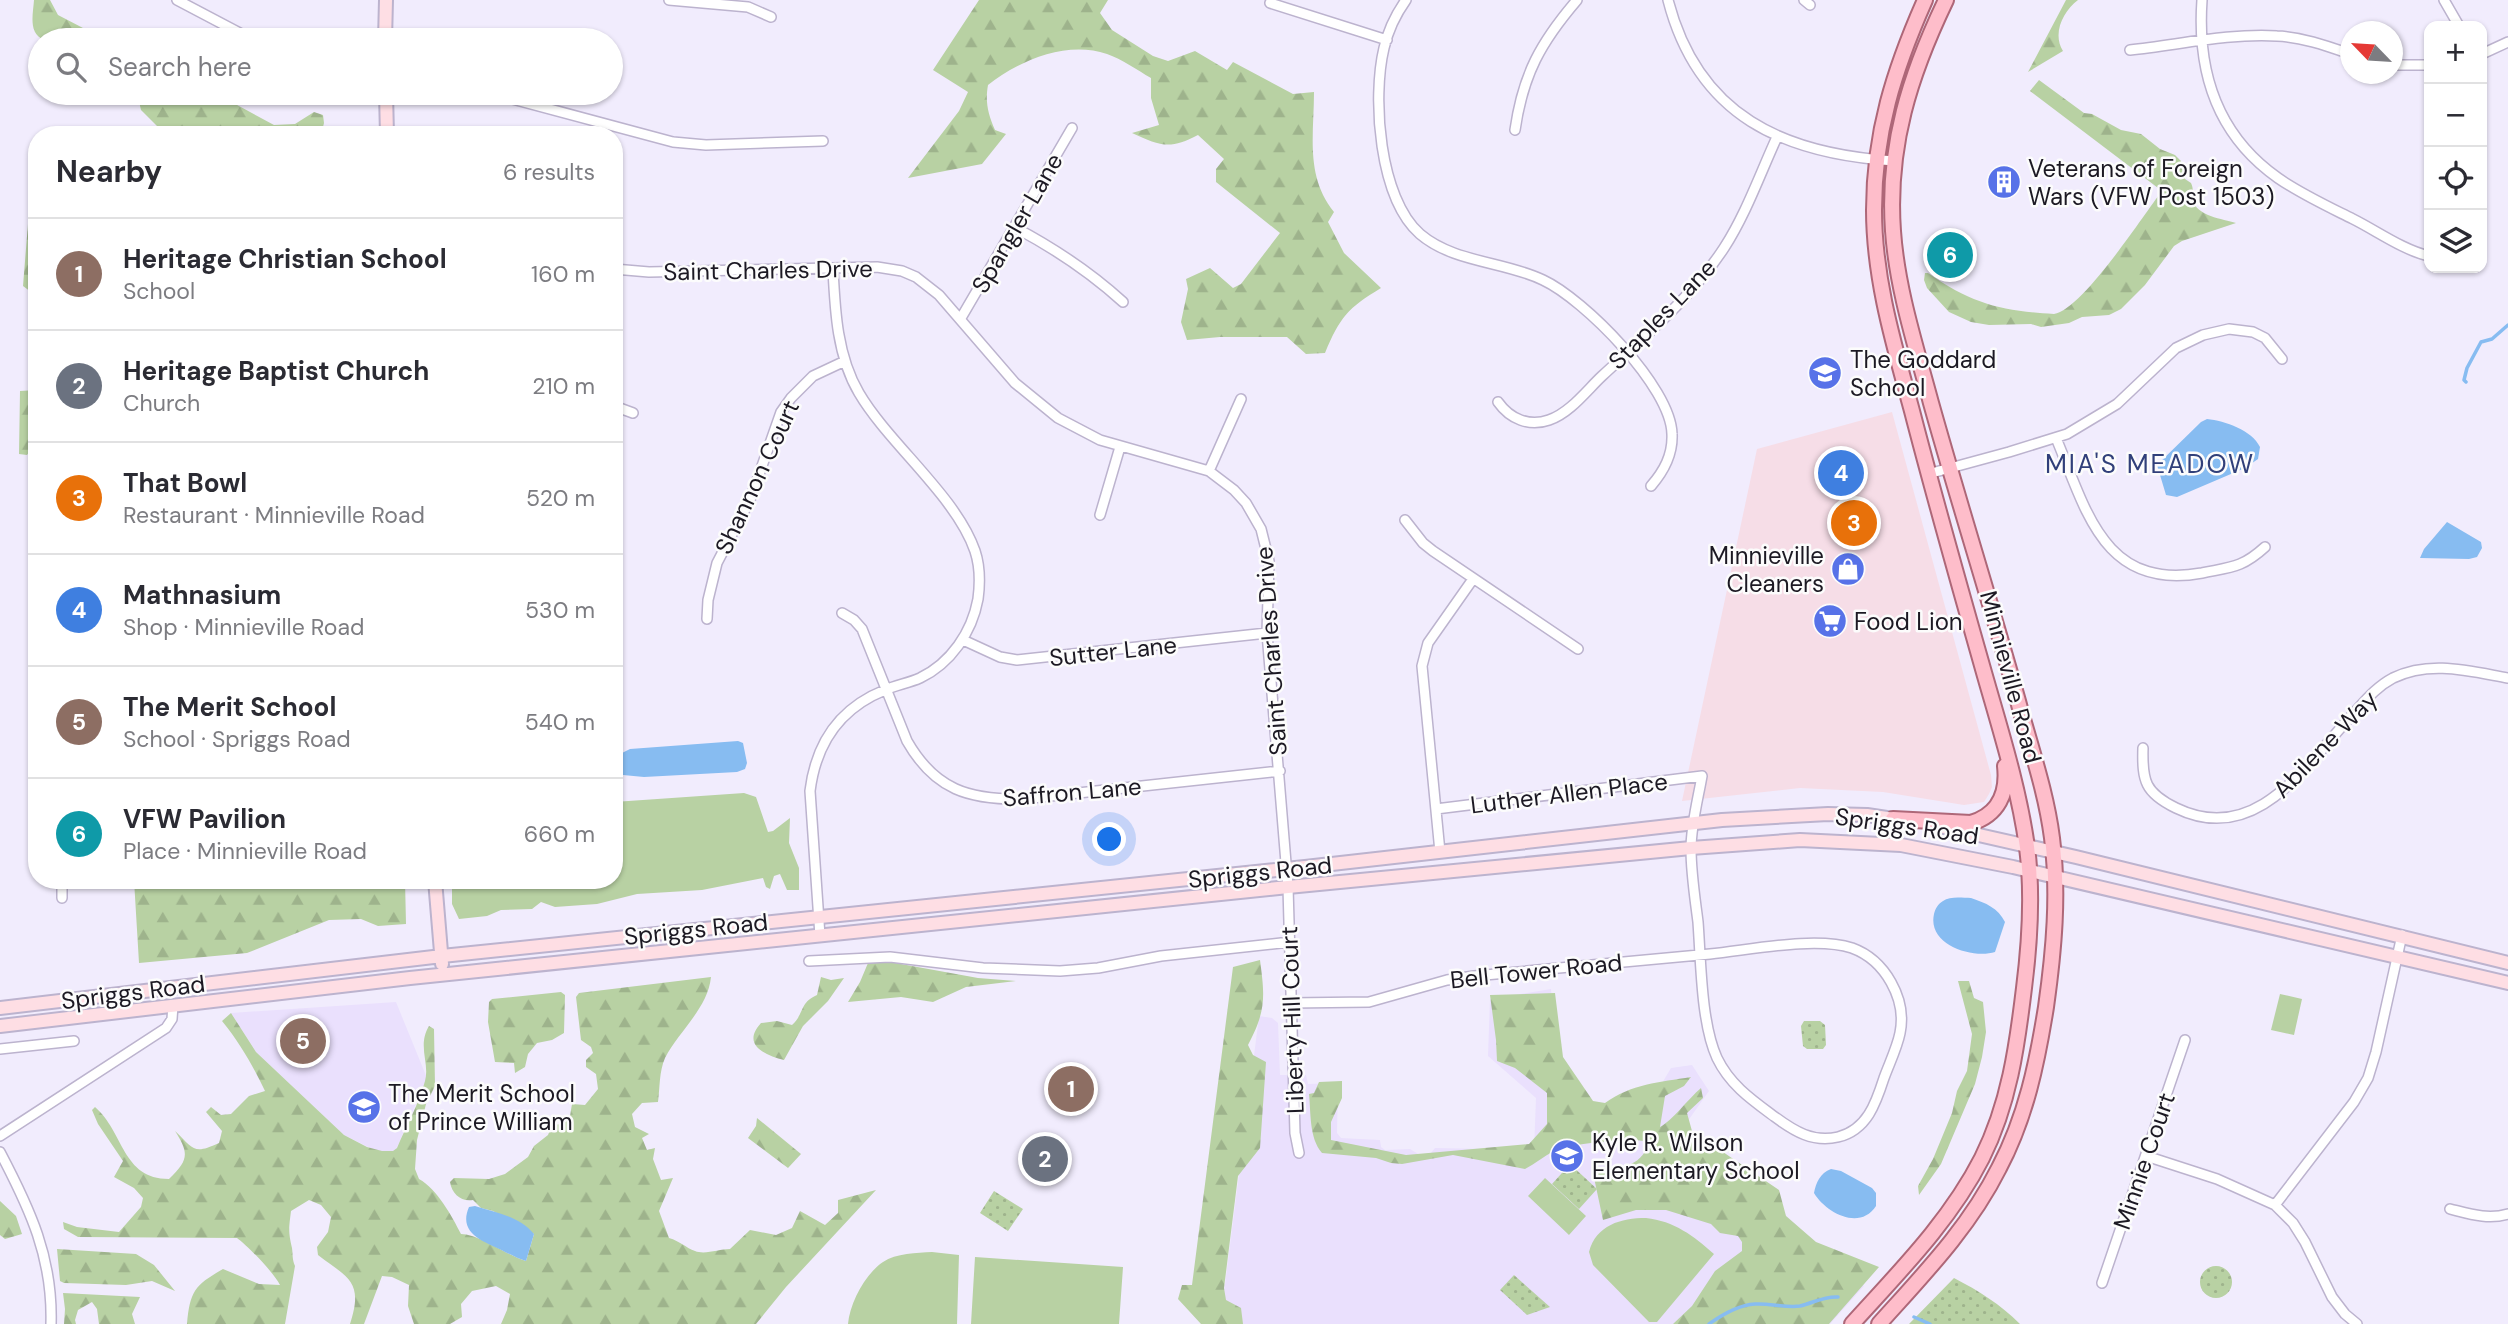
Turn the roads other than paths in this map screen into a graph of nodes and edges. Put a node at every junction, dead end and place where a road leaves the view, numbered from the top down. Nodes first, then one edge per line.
1 (177, 0) edge
2 (386, 0) edge
3 (669, 0) edge
4 (1406, 0) edge
5 (1577, 0) edge
6 (1668, 0) edge
7 (1925, 0) edge
8 (1946, 0) edge
9 (2202, 0) edge
10 (2444, 0) edge
11 (1270, 3) dead end
12 (771, 17) dead end
13 (2456, 21) edge
14 (230, 28) edge
15 (385, 28) edge
16 (1387, 40) junction
17 (2202, 42) junction
18 (2508, 42) edge
19 (2130, 50) dead end
20 (2340, 50) edge
21 (2487, 52) edge
22 (2403, 65) edge
23 (2424, 65) edge
24 (386, 105) edge
25 (535, 105) edge
26 (387, 126) edge
27 (613, 126) edge
28 (1072, 128) dead end
29 (623, 129) edge
30 (1515, 130) dead end
31 (1777, 137) junction
32 (823, 141) dead end
33 (1877, 160) junction
34 (1895, 161) junction
35 (1014, 227) junction
36 (2424, 254) edge
37 (833, 269) junction
38 (623, 270) edge
39 (1123, 303) dead end
40 (961, 318) junction
41 (1627, 352) junction
42 (2281, 359) dead end
43 (845, 361) junction
44 (1241, 399) dead end
45 (1498, 402) dead end
46 (623, 410) edge
47 (632, 413) dead end
48 (2056, 438) junction
49 (1120, 447) junction
50 (1949, 468) junction
51 (1209, 471) junction
52 (1928, 474) junction
53 (1651, 486) dead end
54 (1100, 514) dead end
55 (1405, 520) dead end
56 (2265, 547) dead end
57 (1473, 579) junction
58 (842, 613) dead end
59 (707, 619) dead end
60 (1267, 633) junction
61 (963, 640) junction
62 (1578, 649) dead end
63 (2508, 678) edge
64 (887, 689) junction
65 (1997, 716) junction
66 (2143, 748) dead end
67 (1280, 771) junction
68 (1436, 809) junction
69 (1893, 819) junction
70 (1695, 823) junction
71 (2027, 846) junction
72 (1691, 848) junction
73 (1440, 852) junction
74 (2053, 852) junction
75 (1287, 869) junction
76 (2029, 871) junction
77 (2055, 877) junction
78 (1288, 887) junction
79 (62, 889) edge
80 (436, 889) edge
81 (62, 898) dead end
82 (818, 917) junction
83 (2402, 935) junction
84 (820, 936) junction
85 (1290, 943) junction
86 (1700, 955) junction
87 (442, 956) junction
88 (2397, 956) junction
89 (810, 961) dead end
90 (2508, 963) edge
91 (443, 976) junction
92 (2508, 983) edge
93 (1291, 1003) junction
94 (173, 1005) junction
95 (0, 1008) edge
96 (0, 1026) edge
97 (2185, 1040) dead end
98 (74, 1041) dead end
99 (0, 1049) edge
100 (0, 1136) edge
101 (0, 1152) edge
102 (1299, 1153) dead end
103 (2146, 1156) junction
104 (2275, 1205) junction
105 (2450, 1209) dead end
106 (2508, 1214) edge
107 (2102, 1283) dead end
108 (51, 1324) edge
109 (1852, 1324) edge
110 (1879, 1324) edge
111 (2357, 1324) edge

1 - 14 street
2 - 15 main road
3 - 12 street
4 - 16 street
5 - 30 street
6 - 31 street
7 - 33 main road, Minnieville Road
8 - 34 main road, Minnieville Road
9 - 17 street
10 - 13 street
11 - 16 street
16 - 41 street
17 - 19 street
17 - 20 street
17 - 36 street
18 - 21 street
22 - 23 street
24 - 26 main road
25 - 27 street
28 - 35 street, Spangler Lane
29 - 32 street
31 - 33 street
31 - 41 street, Staples Lane
33 - 34 street
33 - 52 main road, Minnieville Road
34 - 50 main road, Minnieville Road
35 - 39 street
35 - 40 street, Spangler Lane
37 - 38 street, Saint Charles Drive
37 - 40 street, Saint Charles Drive
37 - 43 street
40 - 49 street, Saint Charles Drive
41 - 45 street, Staples Lane
41 - 53 street
42 - 48 street
43 - 59 street, Shannon Court
43 - 61 street
44 - 51 street
46 - 47 street
48 - 50 street
48 - 56 street
49 - 51 street, Saint Charles Drive
49 - 54 street
50 - 52 street
50 - 74 main road, Minnieville Road
51 - 60 street, Saint Charles Drive
52 - 65 main road, Minnieville Road
55 - 57 street
57 - 62 street
57 - 68 street
58 - 64 street, Saffron Lane
60 - 61 street, Sutter Lane
60 - 67 street, Saint Charles Drive
61 - 64 street
63 - 66 street, Abilene Way
64 - 67 street, Saffron Lane
64 - 82 street
65 - 69 main road
65 - 71 main road, Minnieville Road
67 - 75 street, Saint Charles Drive
68 - 70 street, Luther Allen Place
68 - 73 street
69 - 70 main road, Spriggs Road
69 - 71 main road, Spriggs Road
70 - 72 street
70 - 73 main road, Spriggs Road
71 - 74 main road, Spriggs Road
71 - 76 main road, Minnieville Road
72 - 76 main road, Spriggs Road
72 - 78 main road, Spriggs Road
72 - 86 street
73 - 75 main road, Spriggs Road
74 - 77 main road, Minnieville Road
74 - 83 main road, Spriggs Road
75 - 78 street, Saint Charles Drive
75 - 82 main road, Spriggs Road
76 - 77 main road, Spriggs Road
76 - 109 main road, Minnieville Road
77 - 88 main road, Spriggs Road
77 - 110 main road, Minnieville Road
78 - 84 main road, Spriggs Road
78 - 85 street, Liberty Hill Court
79 - 81 street
80 - 87 main road
82 - 84 street
82 - 87 main road, Spriggs Road
83 - 88 street
83 - 90 main road, Spriggs Road
84 - 91 main road, Spriggs Road
85 - 89 street
85 - 93 street, Liberty Hill Court
86 - 86 street
86 - 93 street, Bell Tower Road
87 - 91 main road
87 - 95 main road, Spriggs Road
88 - 92 main road, Spriggs Road
88 - 104 street
91 - 94 main road, Spriggs Road
93 - 102 street, Liberty Hill Court
94 - 96 main road, Spriggs Road
94 - 100 street
97 - 103 street, Minnie Court
98 - 99 street
101 - 108 street
103 - 104 street
103 - 107 street, Minnie Court
104 - 111 street
105 - 106 street

